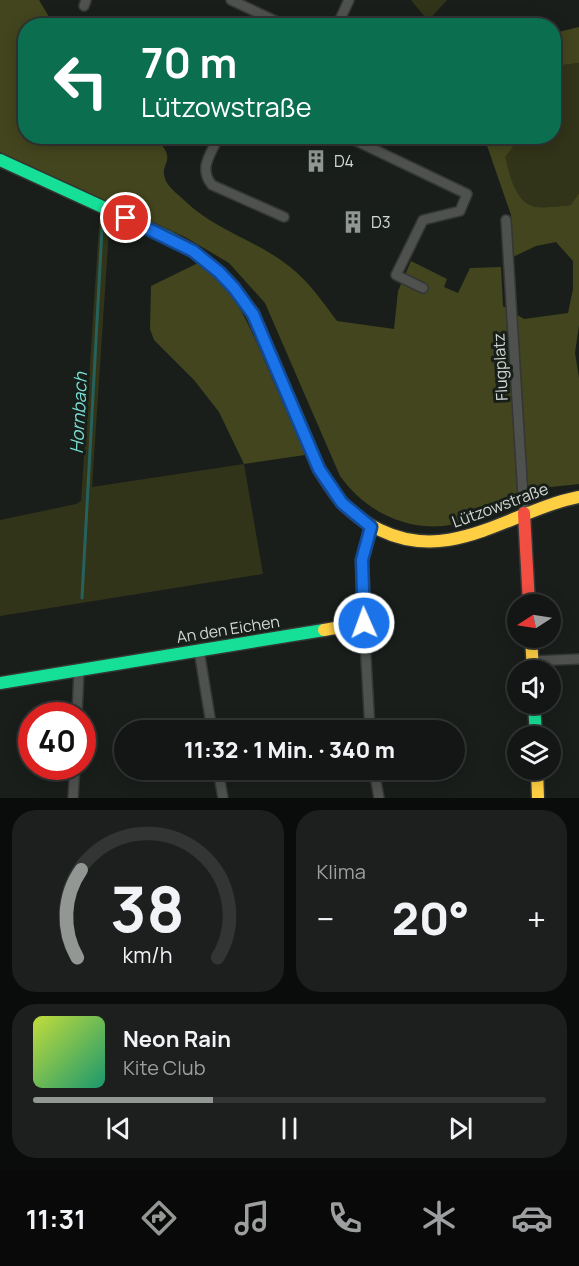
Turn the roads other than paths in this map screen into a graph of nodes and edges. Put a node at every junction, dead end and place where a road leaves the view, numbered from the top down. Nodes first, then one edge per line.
1 (231, 0) edge
2 (349, 0) edge
3 (269, 18) edge
4 (341, 18) edge
5 (215, 144) edge
6 (363, 144) edge
7 (0, 160) edge
8 (284, 217) dead end
9 (506, 220) dead end
10 (423, 288) dead end
11 (579, 497) edge
12 (524, 513) junction
13 (371, 527) junction
14 (528, 594) edge
15 (364, 623) junction
16 (199, 650) junction
17 (579, 659) edge
18 (561, 662) edge
19 (79, 670) junction
20 (0, 683) edge
21 (78, 702) edge
22 (210, 720) edge
23 (369, 720) edge
24 (74, 780) edge
25 (220, 780) edge
26 (376, 780) edge
27 (537, 780) edge
28 (73, 798) edge
29 (223, 798) edge
30 (379, 798) edge
31 (538, 798) edge

1 - 3 street
2 - 4 street
5 - 8 street
6 - 10 street
7 - 13 street, Lützowstraße
9 - 12 street, Flugplatz
11 - 12 street, Lützowstraße
12 - 13 street, Lützowstraße
12 - 14 street
13 - 15 street
15 - 16 street, An den Eichen
15 - 23 street
16 - 19 street, An den Eichen
16 - 22 street
17 - 18 street
19 - 20 street, An den Eichen
19 - 21 street
24 - 28 street
25 - 29 street
26 - 30 street
27 - 31 street

